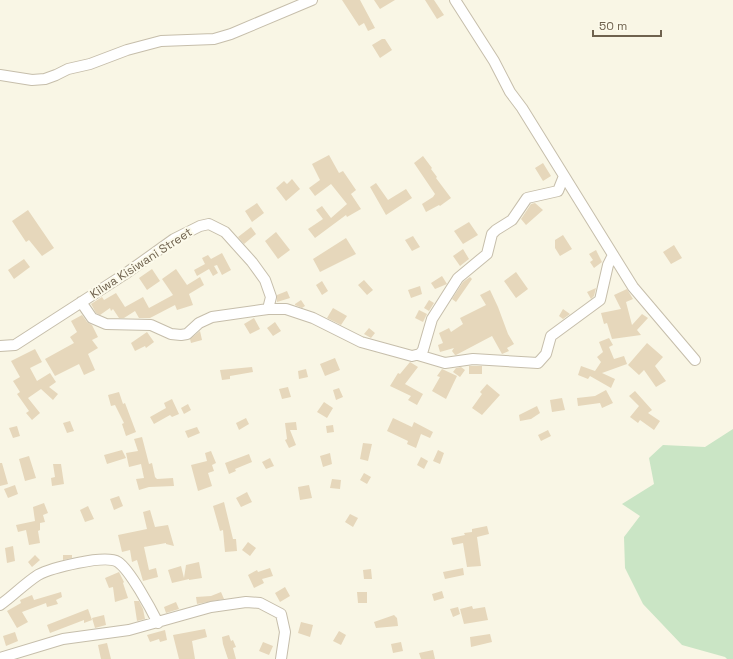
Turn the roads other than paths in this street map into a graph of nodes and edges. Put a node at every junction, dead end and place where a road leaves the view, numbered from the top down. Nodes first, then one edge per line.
1 (312, 0) edge
2 (455, 0) edge
3 (0, 75) edge
4 (564, 176) junction
5 (613, 255) junction
6 (81, 302) junction
7 (268, 309) junction
8 (0, 346) edge
9 (418, 355) junction
10 (695, 360) dead end
11 (0, 606) edge
12 (158, 623) junction
13 (0, 658) edge
14 (281, 659) edge

1 - 3 street
2 - 4 street
4 - 5 street
4 - 9 street
5 - 9 street
5 - 10 street
6 - 7 street
6 - 7 street, Kilwa Kisiwani Street
6 - 8 street, Kilwa Kisiwani Street
7 - 9 street
11 - 12 street
12 - 13 street
12 - 14 street

